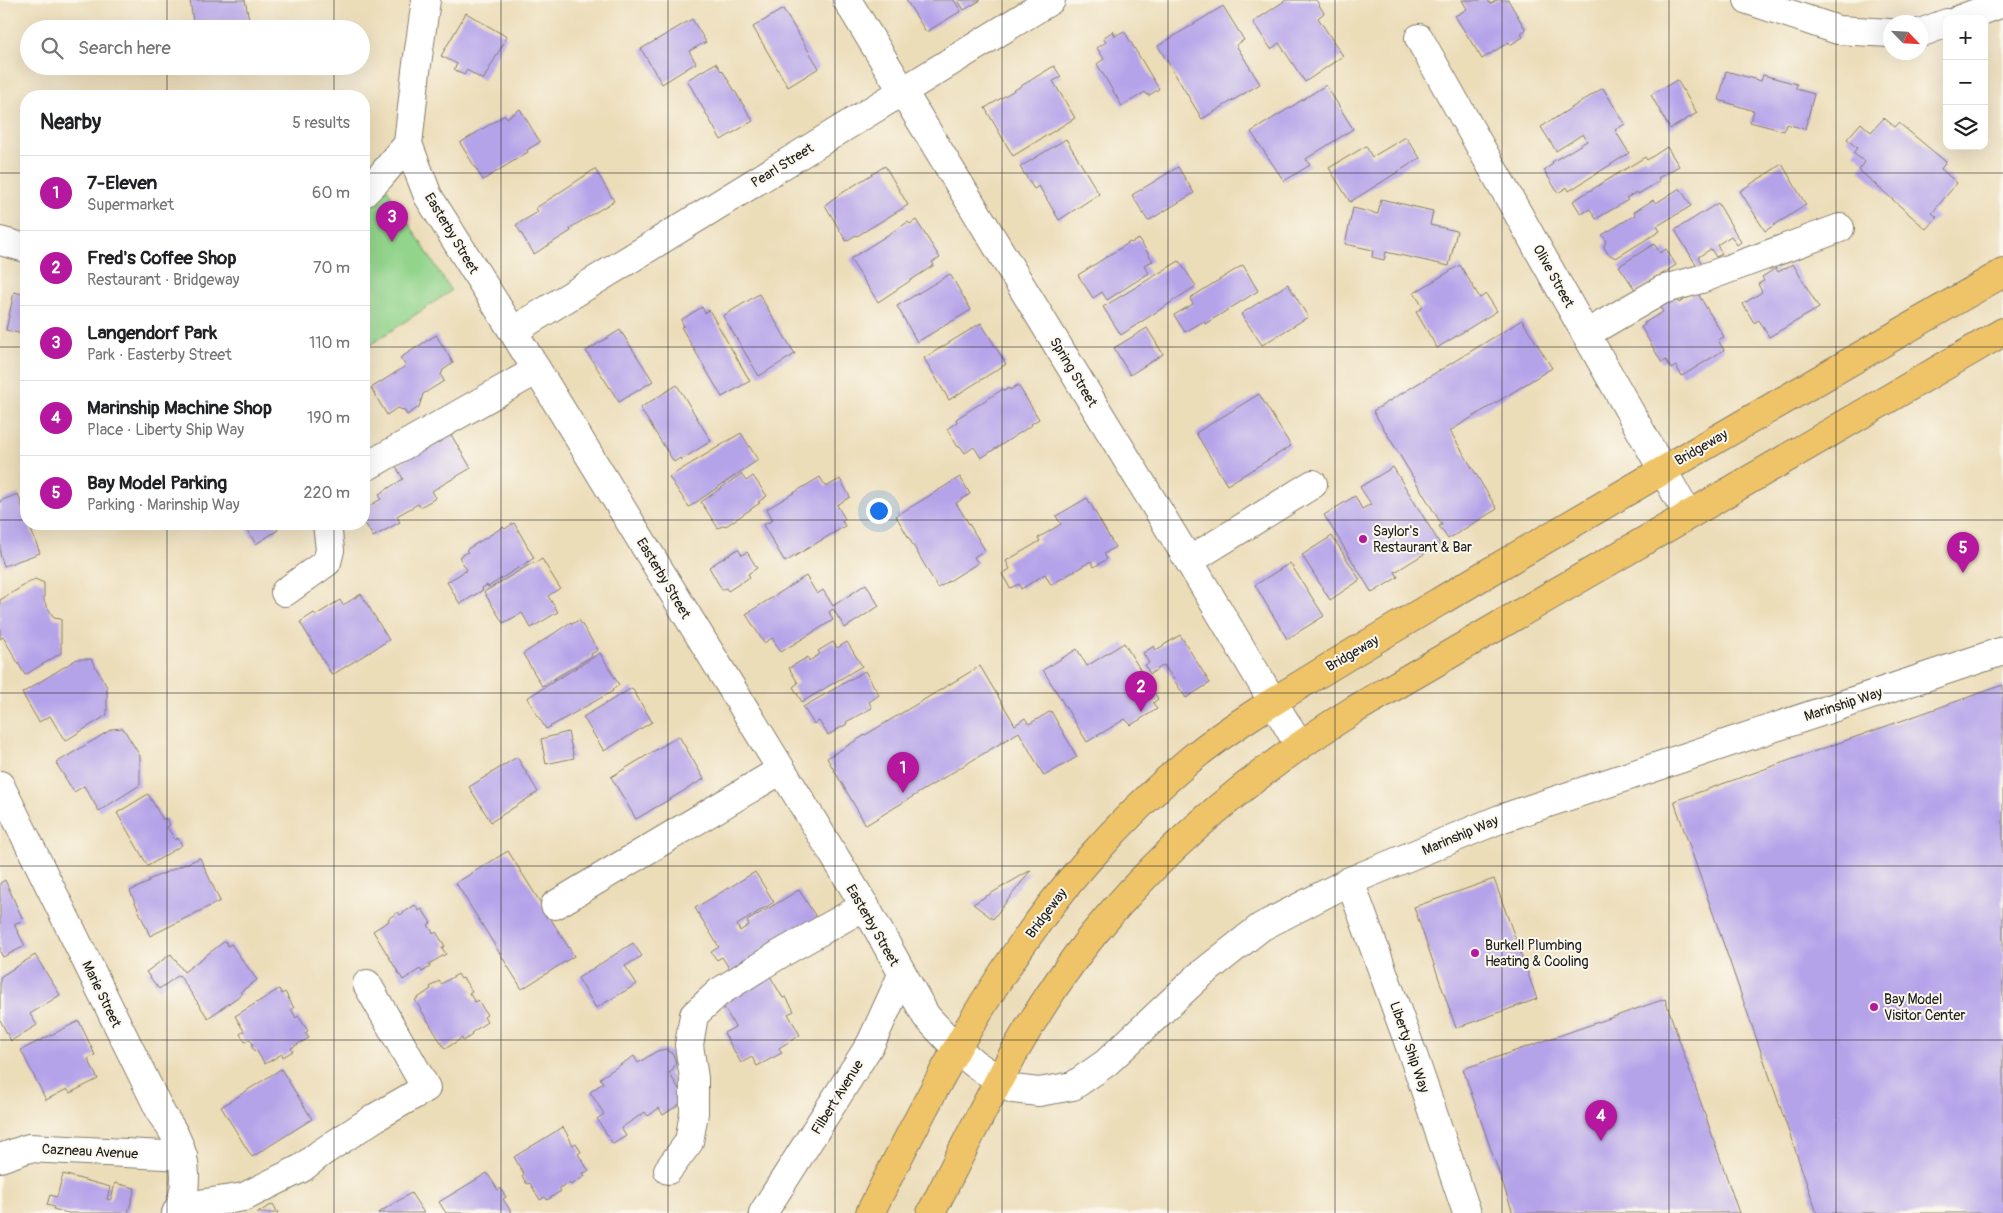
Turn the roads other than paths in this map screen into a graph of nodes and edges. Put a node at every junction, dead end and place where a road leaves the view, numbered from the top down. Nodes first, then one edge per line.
1 (426, 0) edge
2 (847, 0) edge
3 (1051, 0) edge
4 (1748, 0) edge
5 (2003, 3) edge
6 (1971, 15) edge
7 (1943, 24) edge
8 (1928, 30) edge
9 (1883, 33) edge
10 (1419, 38) dead end
11 (902, 90) junction
12 (408, 144) junction
13 (370, 187) edge
14 (1840, 228) dead end
15 (0, 241) edge
16 (20, 246) edge
17 (2003, 273) edge
18 (513, 331) junction
19 (2003, 332) edge
20 (1586, 334) junction
21 (537, 370) junction
22 (370, 465) edge
23 (1662, 470) junction
24 (1313, 484) dead end
25 (1688, 515) junction
26 (328, 530) edge
27 (1189, 561) junction
28 (285, 592) dead end
29 (2003, 651) edge
30 (1272, 702) junction
31 (1299, 745) junction
32 (781, 770) junction
33 (0, 785) edge
34 (1350, 881) junction
35 (555, 905) dead end
36 (865, 906) junction
37 (902, 975) junction
38 (367, 984) dead end
39 (965, 1056) junction
40 (999, 1081) junction
41 (182, 1156) junction
42 (0, 1158) edge
43 (668, 1170) dead end
44 (178, 1210) edge
45 (763, 1213) edge
46 (870, 1213) edge
47 (931, 1213) edge
48 (1467, 1213) edge

1 - 12 street, Easterby Street
2 - 11 street, Spring Street
3 - 11 street, Pearl Street
4 - 9 street
5 - 6 street
7 - 8 street
10 - 20 street, Olive Street
11 - 18 street, Pearl Street
11 - 27 street, Spring Street
12 - 13 street
12 - 18 street, Easterby Street
14 - 20 street
15 - 16 street
17 - 23 main road, Bridgeway
18 - 21 street, Easterby Street
19 - 25 main road
20 - 23 street, Olive Street
21 - 22 street
21 - 32 street, Easterby Street
23 - 25 street, Olive Street
23 - 30 main road, Bridgeway
24 - 27 street
25 - 31 main road
26 - 28 street
27 - 30 street, Spring Street
29 - 34 street, Marinship Way
30 - 31 street, Spring Street
30 - 39 main road, Bridgeway
31 - 40 main road
32 - 35 street
32 - 36 street, Easterby Street
33 - 41 street, Marie Street
34 - 40 street, Marinship Way
34 - 48 street, Liberty Ship Way
36 - 37 street, Easterby Street
36 - 43 street
37 - 39 street, Easterby Street
37 - 45 street, Filbert Avenue
38 - 44 street, Marie Street
39 - 40 street, Marinship Way
39 - 46 main road, Bridgeway
40 - 47 main road
41 - 42 street, Cazneau Avenue
41 - 44 street, Marie Street

